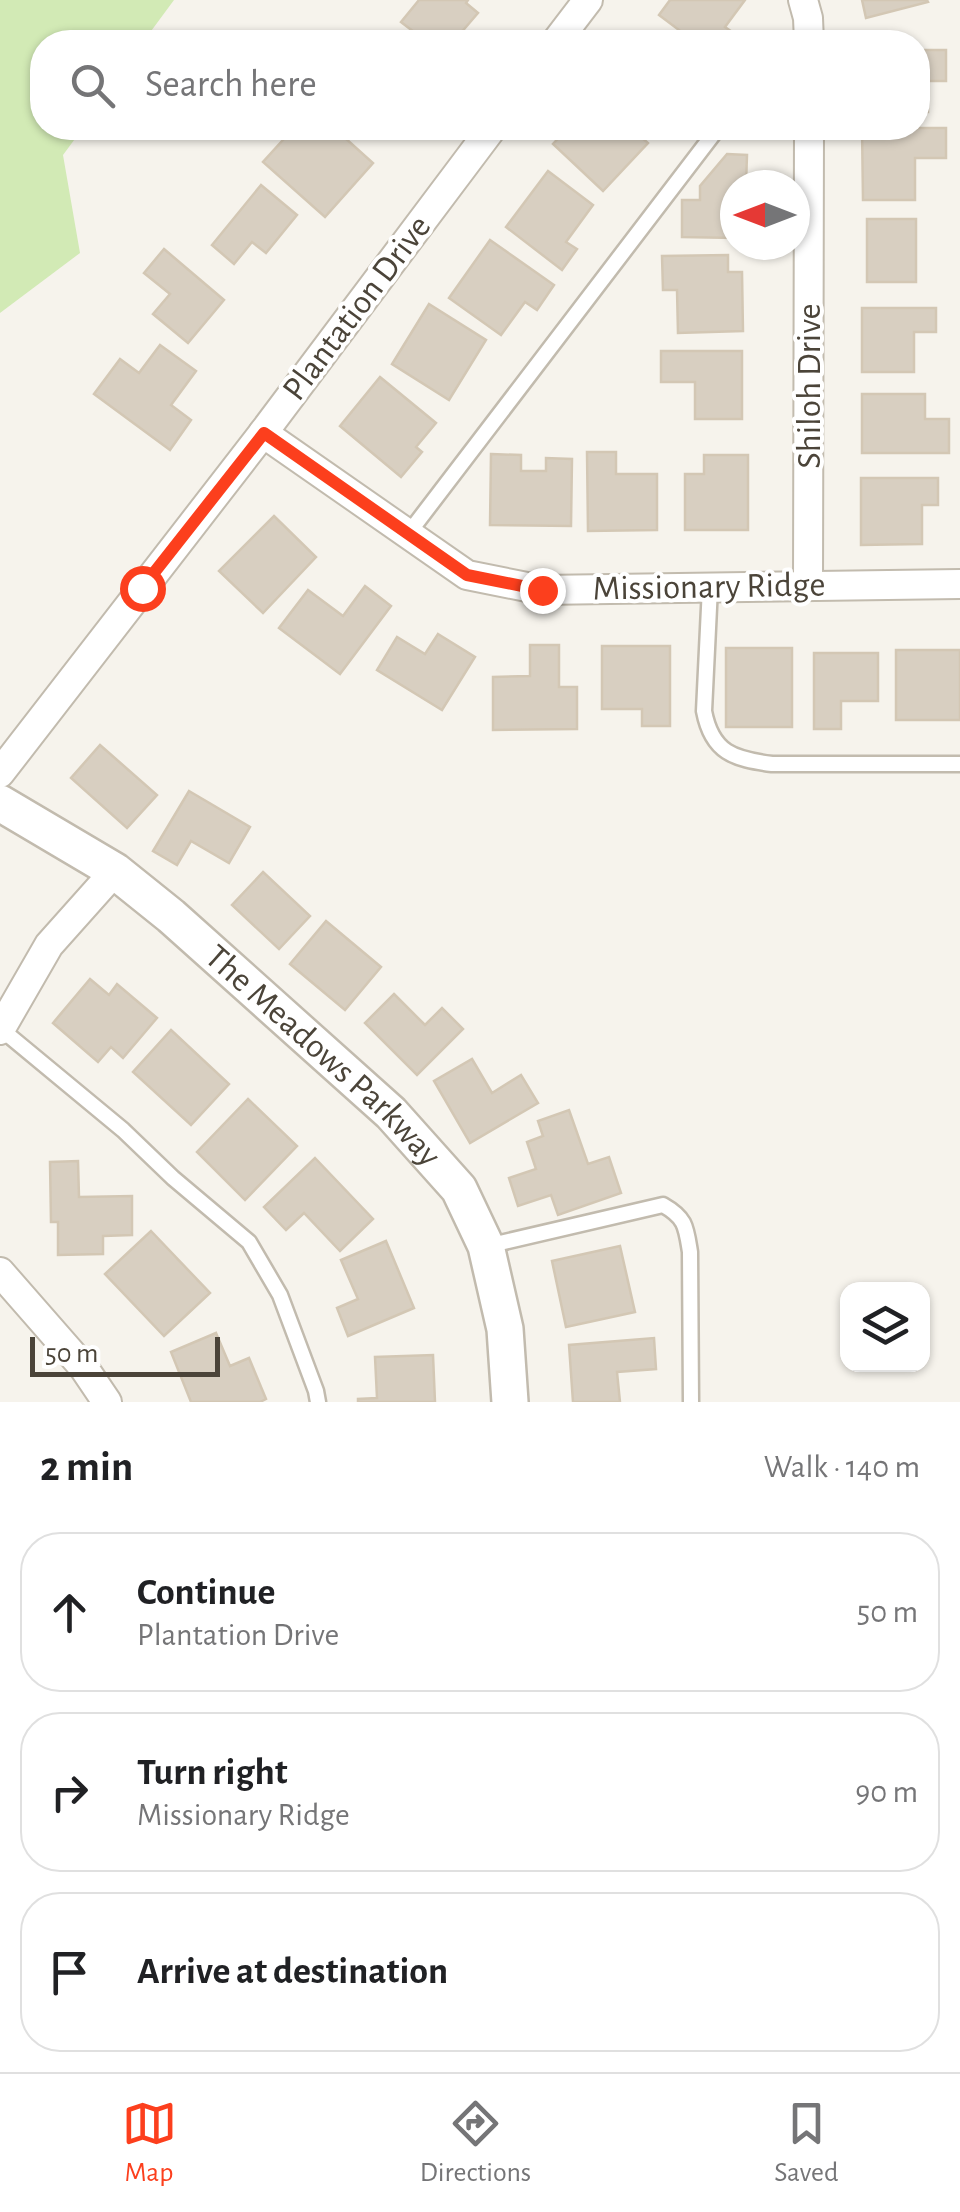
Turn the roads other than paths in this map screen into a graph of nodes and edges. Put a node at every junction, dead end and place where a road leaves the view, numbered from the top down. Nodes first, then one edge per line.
1 (588, 0) edge
2 (803, 0) edge
3 (565, 30) edge
4 (808, 30) edge
5 (483, 140) edge
6 (709, 140) edge
7 (809, 140) edge
8 (264, 433) junction
9 (408, 534) junction
10 (960, 584) edge
11 (808, 586) junction
12 (710, 587) junction
13 (960, 764) edge
14 (0, 774) edge
15 (0, 803) edge
16 (115, 871) junction
17 (0, 1029) edge
18 (486, 1246) junction
19 (0, 1272) edge
20 (106, 1402) edge
21 (318, 1402) edge
22 (510, 1402) edge
23 (691, 1402) edge

1 - 3 street
2 - 4 street
5 - 8 street, Plantation Drive
6 - 9 lane
7 - 11 street, Shiloh Drive
8 - 9 street, Missionary Ridge
8 - 14 street, Plantation Drive
9 - 12 street, Missionary Ridge
10 - 11 street, Missionary Ridge
11 - 12 street, Missionary Ridge
12 - 13 lane
15 - 16 street, The Meadows Parkway
16 - 17 street
16 - 18 street, The Meadows Parkway
17 - 21 lane
18 - 22 street, The Meadows Parkway
18 - 23 lane
19 - 20 street

